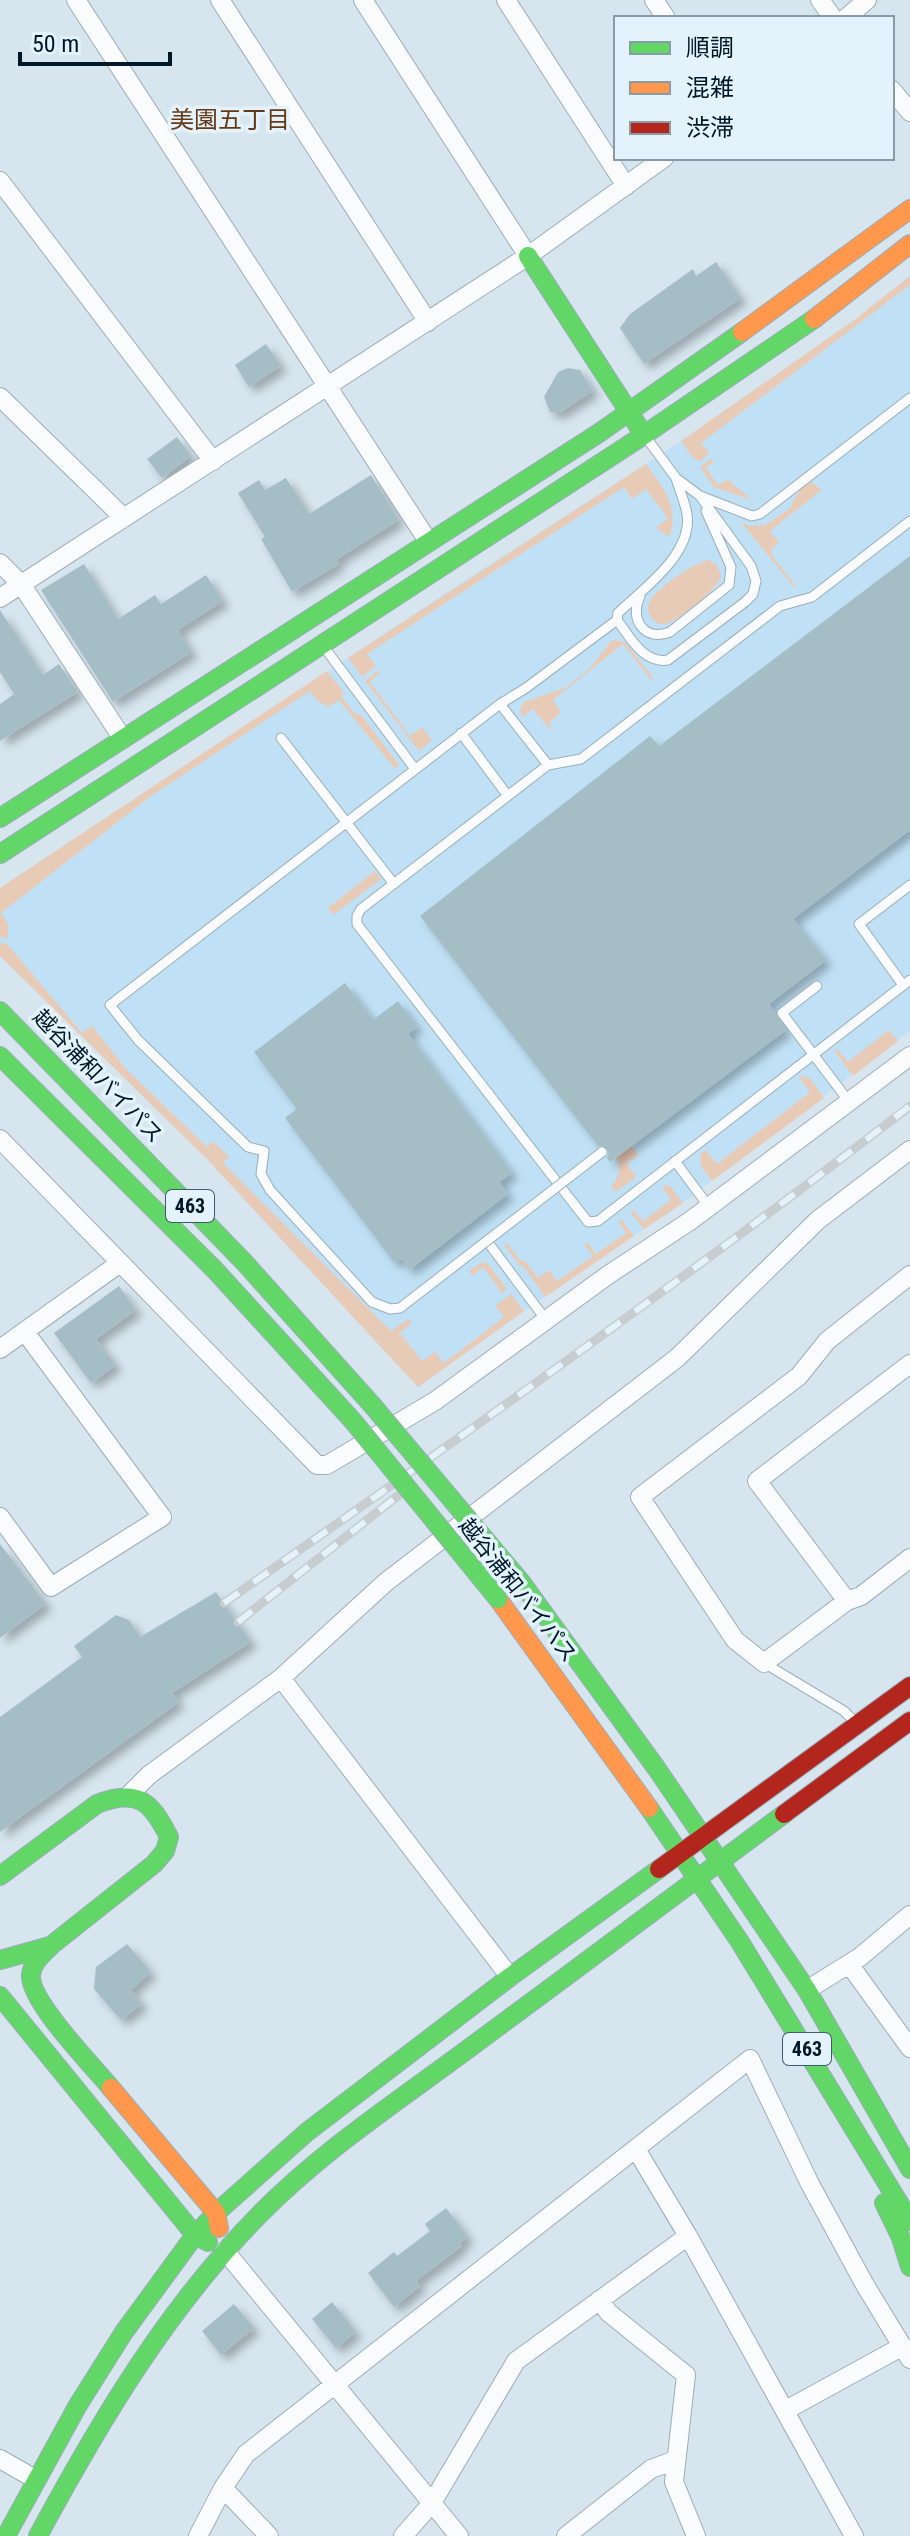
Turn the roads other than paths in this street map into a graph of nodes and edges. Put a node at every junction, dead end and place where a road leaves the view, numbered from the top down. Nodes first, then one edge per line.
1 (76, 0) edge
2 (220, 0) edge
3 (363, 0) edge
4 (506, 0) edge
5 (867, 0) edge
6 (848, 16) edge
7 (894, 92) edge
8 (910, 112) edge
9 (661, 160) edge
10 (0, 181) edge
11 (626, 186) junction
12 (910, 209) edge
13 (910, 244) edge
14 (528, 256) junction
15 (428, 322) junction
16 (330, 387) junction
17 (0, 397) edge
18 (910, 398) edge
19 (629, 413) junction
20 (644, 435) junction
21 (213, 461) junction
22 (676, 478) junction
23 (700, 496) junction
24 (124, 518) junction
25 (910, 521) edge
26 (428, 541) junction
27 (0, 563) edge
28 (21, 584) junction
29 (646, 586) junction
30 (0, 598) edge
31 (617, 620) junction
32 (323, 645) junction
33 (500, 704) junction
34 (461, 733) junction
35 (281, 738) dead end
36 (123, 739) junction
37 (548, 765) junction
38 (415, 769) junction
39 (508, 796) junction
40 (0, 818) edge
41 (347, 822) junction
42 (0, 854) edge
43 (394, 884) junction
44 (910, 885) edge
45 (907, 982) edge
46 (817, 986) dead end
47 (0, 1011) edge
48 (814, 1054) junction
49 (0, 1056) edge
50 (910, 1056) edge
51 (850, 1103) junction
52 (0, 1139) edge
53 (910, 1150) edge
54 (602, 1152) dead end
55 (675, 1161) junction
56 (709, 1207) junction
57 (487, 1241) junction
58 (120, 1263) junction
59 (910, 1275) edge
60 (546, 1320) junction
61 (25, 1332) junction
62 (0, 1349) edge
63 (910, 1364) edge
64 (0, 1517) edge
65 (910, 1558) edge
66 (847, 1601) junction
67 (764, 1663) junction
68 (281, 1678) junction
69 (910, 1686) edge
70 (910, 1721) edge
71 (857, 1725) junction
72 (130, 1794) junction
73 (703, 1836) junction
74 (679, 1853) junction
75 (721, 1862) junction
76 (0, 1876) edge
77 (698, 1880) junction
78 (910, 1915) edge
79 (50, 1946) junction
80 (0, 1960) edge
81 (849, 1964) junction
82 (510, 1977) junction
83 (807, 1990) junction
84 (0, 1996) edge
85 (825, 2023) junction
86 (910, 2048) edge
87 (822, 2073) junction
88 (902, 2116) dead end
89 (636, 2149) junction
90 (910, 2169) edge
91 (216, 2213) junction
92 (910, 2221) edge
93 (195, 2235) junction
94 (688, 2236) junction
95 (225, 2251) junction
96 (910, 2267) edge
97 (599, 2300) junction
98 (906, 2352) edge
99 (334, 2383) junction
100 (786, 2410) junction
101 (0, 2459) edge
102 (675, 2460) junction
103 (35, 2479) junction
104 (223, 2488) junction
105 (432, 2503) junction
106 (6, 2536) edge
107 (38, 2536) edge
108 (198, 2536) edge
109 (269, 2536) edge
110 (403, 2536) edge
111 (459, 2536) edge
112 (566, 2536) edge
113 (696, 2536) edge
114 (854, 2536) edge

1 - 16 street
2 - 15 street
3 - 14 street
4 - 11 street
5 - 6 street
7 - 8 street
9 - 11 street
10 - 21 street
11 - 14 street
12 - 19 main road
13 - 20 main road
14 - 15 street
14 - 19 main road
15 - 16 street
16 - 21 street
16 - 26 street
17 - 24 street
18 - 23 lane
19 - 20 main road
19 - 26 main road
20 - 22 lane
20 - 32 main road
21 - 24 street
22 - 23 lane
22 - 29 lane
23 - 29 lane
23 - 31 lane
24 - 28 street
25 - 37 lane
26 - 36 main road
27 - 28 street
28 - 30 street
28 - 36 street
29 - 31 lane
31 - 33 lane
32 - 38 lane
32 - 42 main road
33 - 34 lane
33 - 37 lane
34 - 38 lane
34 - 39 lane
35 - 41 lane
36 - 40 main road
37 - 39 lane
38 - 41 lane
39 - 43 lane
41 - 43 lane
41 - 57 lane, bridge
43 - 55 lane
44 - 45 lane
45 - 48 lane
46 - 48 lane
47 - 73 main road, 越谷浦和バイパス / 463, bridge
48 - 51 lane
48 - 55 lane
49 - 74 main road, 越谷浦和バイパス / 463, bridge
50 - 51 street
51 - 56 street
52 - 58 street
53 - 68 street
54 - 57 lane, bridge
55 - 56 lane
56 - 60 street
57 - 60 lane
58 - 60 street
58 - 61 street
59 - 67 street
61 - 62 street
61 - 64 street
63 - 66 street
65 - 66 street
66 - 67 street
67 - 71 lane
68 - 72 street
68 - 82 street
69 - 71 main road
70 - 75 main road
71 - 73 main road
72 - 76 main road
72 - 79 main road
73 - 74 main road
73 - 75 main road, 越谷浦和バイパス / 463
74 - 77 main road, 越谷浦和バイパス / 463
74 - 82 main road
75 - 77 main road
75 - 83 main road, 越谷浦和バイパス / 463
77 - 87 main road, 越谷浦和バイパス / 463
77 - 95 main road
78 - 81 street
79 - 80 main road
79 - 91 main road
81 - 83 street
81 - 86 street
82 - 91 main road
83 - 85 main road, 越谷浦和バイパス / 463
84 - 93 main road
85 - 88 main road
85 - 90 main road, 越谷浦和バイパス / 463
87 - 92 main road, 越谷浦和バイパス / 463
87 - 96 main road, 463
89 - 94 street
89 - 98 street
89 - 99 street
91 - 93 main road
91 - 95 main road
93 - 95 main road
93 - 103 main road
94 - 97 street
94 - 100 street
95 - 99 street
95 - 107 main road
97 - 102 street
97 - 105 street
98 - 100 street
99 - 104 street
99 - 105 street
100 - 114 street
101 - 103 street
102 - 112 street
102 - 113 street
103 - 106 main road
104 - 108 street
104 - 109 street
105 - 110 street
105 - 111 street

